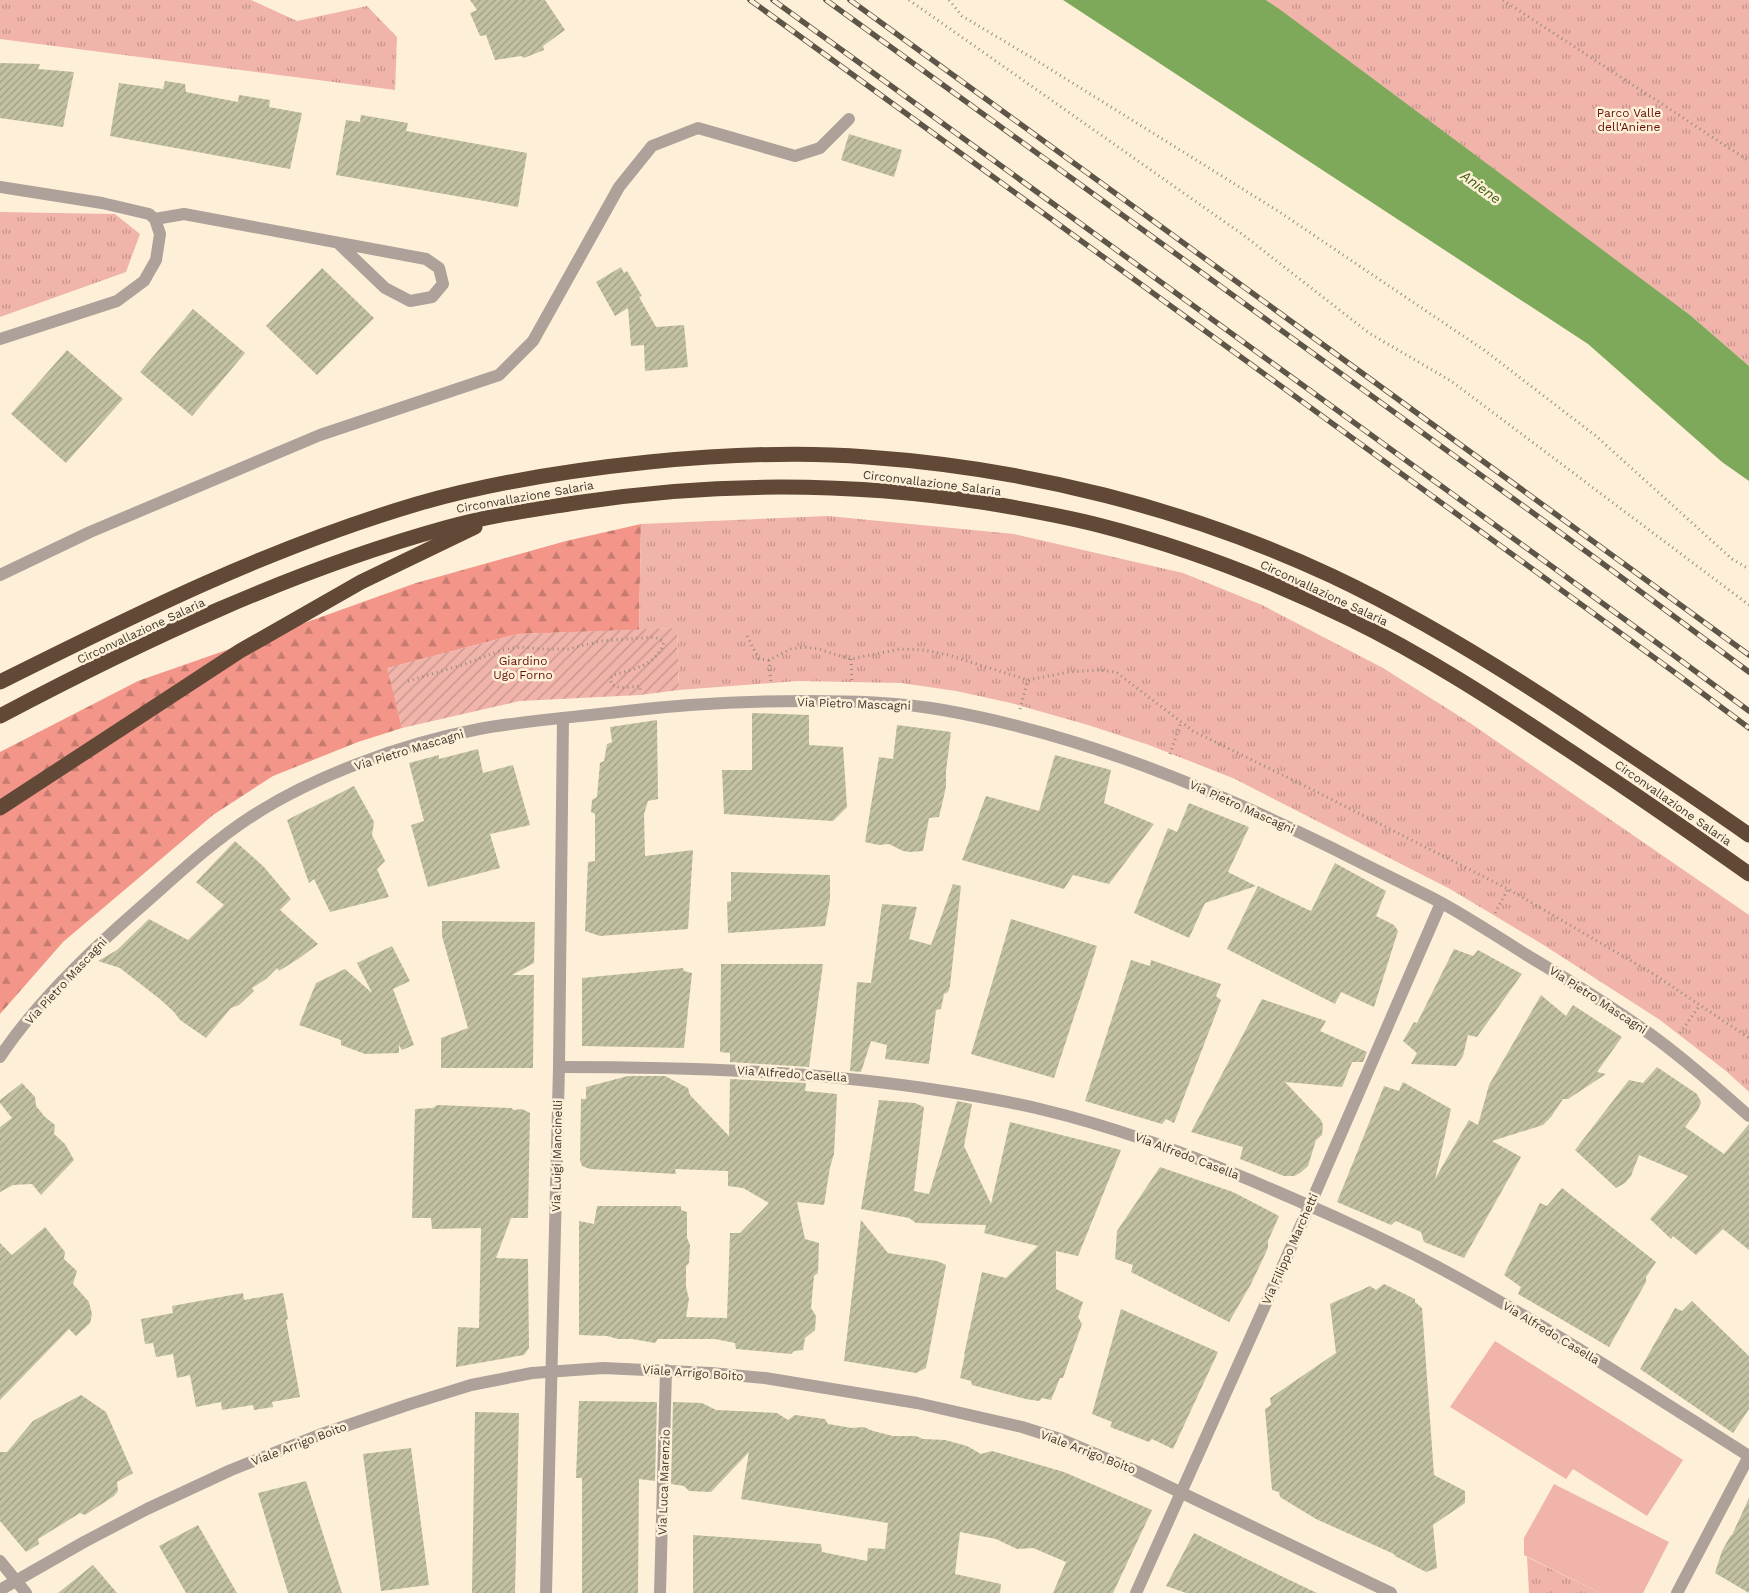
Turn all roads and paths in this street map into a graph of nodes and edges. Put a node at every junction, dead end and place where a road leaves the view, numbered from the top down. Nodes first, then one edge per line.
1 (909, 0) edge
2 (950, 0) edge
3 (1503, 0) edge
4 (850, 119) dead end
5 (1749, 161) edge
6 (0, 187) edge
7 (155, 219) junction
8 (338, 243) junction
9 (0, 339) edge
10 (499, 515) junction
11 (1749, 569) edge
12 (0, 575) edge
13 (1749, 605) edge
14 (746, 636) dead end
15 (851, 658) junction
16 (770, 660) junction
17 (1028, 680) junction
18 (408, 681) dead end
19 (0, 682) edge
20 (852, 684) dead end
21 (771, 686) dead end
22 (640, 695) dead end
23 (1020, 709) dead end
24 (0, 716) edge
25 (563, 718) junction
26 (1181, 722) junction
27 (1170, 754) dead end
28 (0, 808) edge
29 (1749, 835) edge
30 (1749, 874) edge
31 (1508, 890) junction
32 (1441, 903) junction
33 (1486, 930) junction
34 (1700, 1004) junction
35 (1749, 1038) edge
36 (1670, 1049) junction
37 (0, 1057) edge
38 (559, 1067) junction
39 (1749, 1116) edge
40 (1310, 1205) junction
41 (552, 1370) junction
42 (666, 1370) junction
43 (1749, 1456) edge
44 (1182, 1492) junction
45 (0, 1561) edge
46 (16, 1580) junction
47 (0, 1590) edge
48 (26, 1593) edge
49 (546, 1593) edge
50 (660, 1593) edge
51 (1136, 1593) edge
52 (1391, 1593) edge
53 (1677, 1593) edge

1 - 13 path
2 - 11 path
3 - 5 path
4 - 12 street
6 - 7 street
7 - 8 street
7 - 9 street
8 - 8 street
10 - 24 highway, Circonvallazione Salaria
10 - 28 highway
10 - 30 highway, Circonvallazione Salaria
14 - 16 path
15 - 16 path
15 - 17 path
15 - 20 path
16 - 21 path
17 - 23 path
17 - 26 path
18 - 22 path
19 - 29 highway, Circonvallazione Salaria
25 - 32 street, Via Pietro Mascagni
25 - 37 street, Via Pietro Mascagni
25 - 38 street, Via Luigi Mancinelli
26 - 27 path
26 - 31 path
31 - 33 path
31 - 34 path
32 - 33 street, Via Pietro Mascagni
32 - 40 street, Via Filippo Marchetti
33 - 36 street, Via Pietro Mascagni
34 - 35 path
34 - 36 path
36 - 39 street, Via Pietro Mascagni
38 - 40 street, Via Alfredo Casella
38 - 41 street, Via Luigi Mancinelli
40 - 43 street, Via Alfredo Casella
40 - 44 street, Via Filippo Marchetti
41 - 42 street, Viale Arrigo Boito
41 - 46 street, Viale Arrigo Boito
41 - 49 street, Via Luigi Mancinelli
42 - 44 street, Viale Arrigo Boito
42 - 50 street, Via Luca Marenzio
43 - 53 street
44 - 51 street, Via Filippo Marchetti
44 - 52 street, Viale Arrigo Boito
45 - 46 street
46 - 47 street, Viale Arrigo Boito
46 - 48 street

